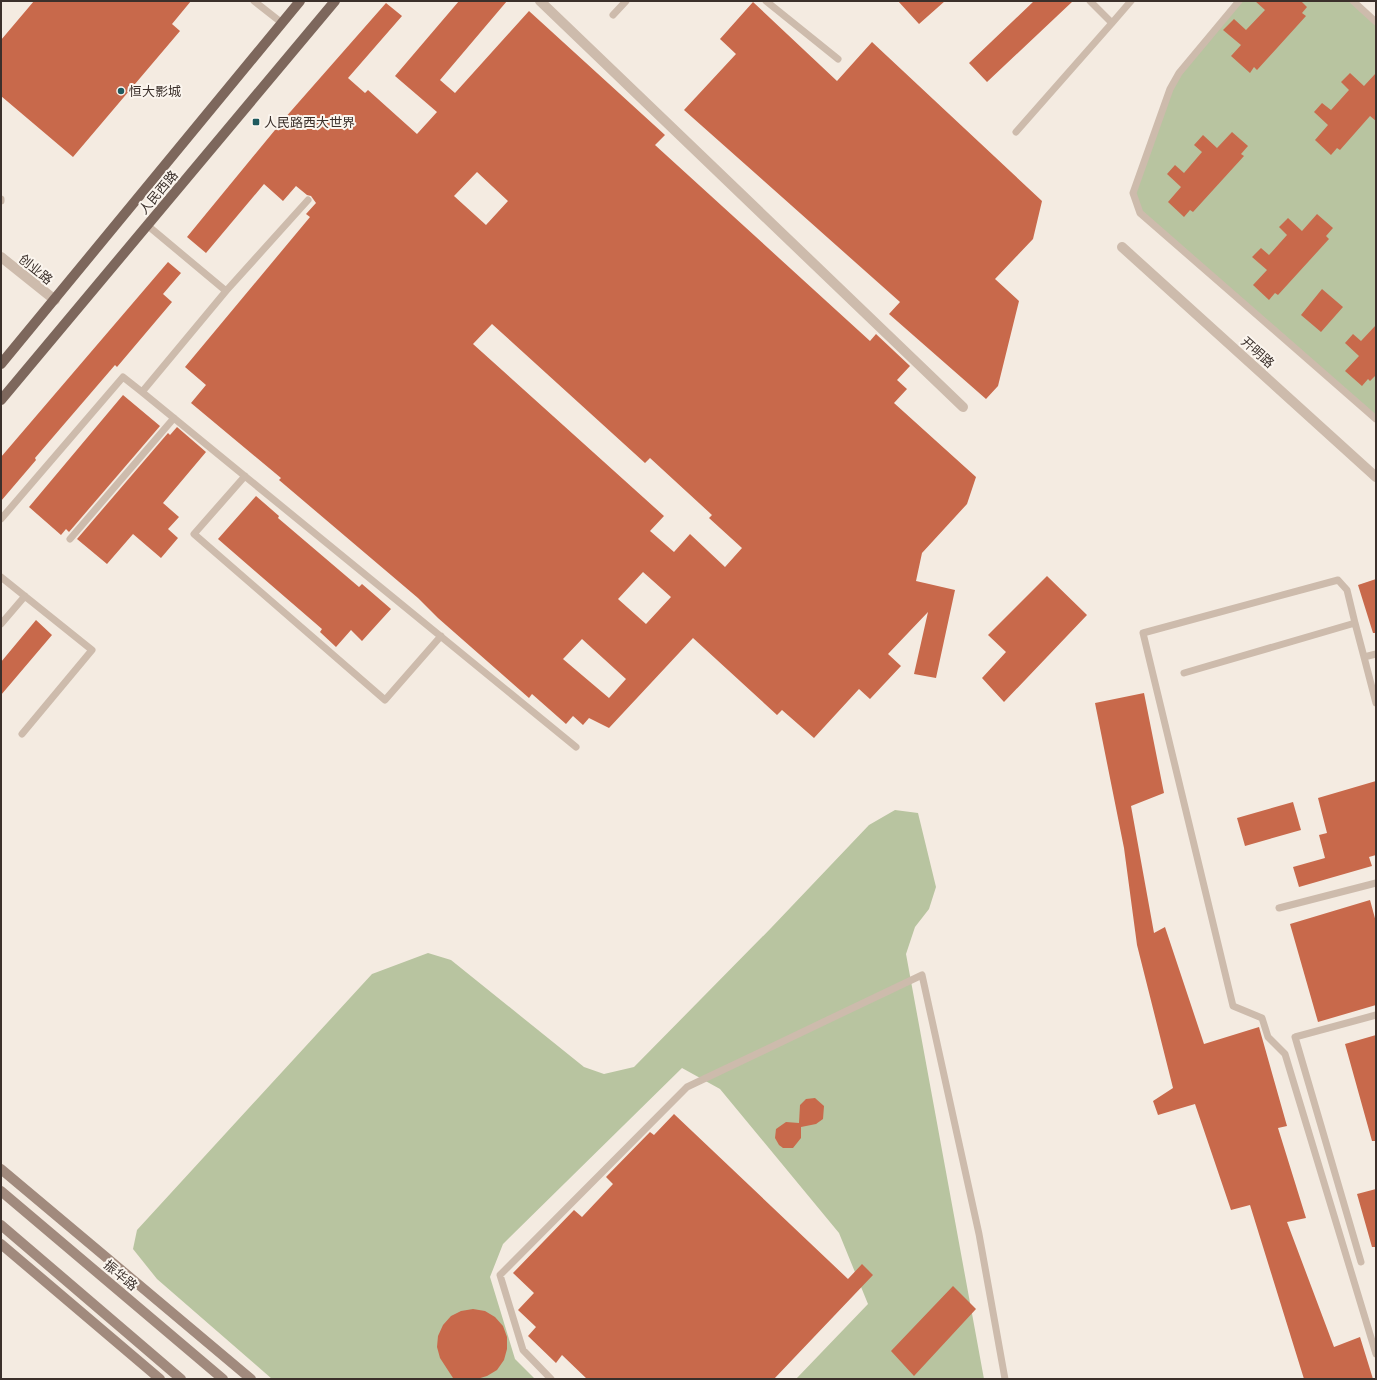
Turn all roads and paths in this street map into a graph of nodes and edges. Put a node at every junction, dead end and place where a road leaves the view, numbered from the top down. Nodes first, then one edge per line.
1 (254, 1) edge
2 (300, 1) edge
3 (335, 1) edge
4 (540, 1) edge
5 (626, 1) edge
6 (766, 1) edge
7 (1090, 1) edge
8 (1131, 1) edge
9 (1239, 1) edge
10 (1353, 1) edge
11 (613, 15) dead end
12 (1376, 22) edge
13 (282, 23) junction
14 (1112, 23) junction
15 (838, 59) dead end
16 (1016, 132) dead end
17 (308, 200) dead end
18 (147, 225) junction
19 (1122, 247) dead end
20 (1, 257) edge
21 (226, 291) junction
22 (55, 300) junction
23 (1, 364) edge
24 (142, 392) junction
25 (1, 400) edge
26 (963, 408) dead end
27 (174, 418) junction
28 (1376, 419) edge
29 (244, 476) junction
30 (1376, 477) edge
31 (1, 519) edge
32 (70, 539) dead end
33 (1, 577) edge
34 (25, 596) junction
35 (1355, 623) junction
36 (1, 624) edge
37 (441, 636) junction
38 (1376, 654) edge
39 (1364, 657) junction
40 (1184, 673) dead end
41 (1376, 703) edge
42 (22, 734) dead end
43 (576, 747) dead end
44 (1376, 883) edge
45 (1279, 908) dead end
46 (1376, 1015) edge
47 (1, 1169) edge
48 (1, 1191) edge
49 (1, 1225) edge
50 (1, 1244) edge
51 (1361, 1262) dead end
52 (1376, 1354) edge
53 (160, 1379) edge
54 (181, 1379) edge
55 (223, 1379) edge
56 (251, 1379) edge
57 (551, 1379) edge
58 (1005, 1379) edge

1 - 13 lane
2 - 13 main road, 人民西路
3 - 18 main road, 人民西路
4 - 26 street
5 - 11 lane
6 - 15 lane
7 - 14 lane
8 - 14 lane
9 - 28 lane
10 - 12 lane
13 - 22 main road, 人民西路
14 - 16 lane
17 - 21 lane
18 - 21 lane
18 - 25 main road, 人民西路
19 - 30 street, 开明路
20 - 22 street, 创业路
21 - 24 lane
22 - 23 main road, 人民西路
24 - 27 lane
24 - 31 lane
27 - 29 lane
27 - 32 lane
29 - 37 lane
29 - 37 lane
33 - 34 lane
34 - 36 lane
34 - 42 lane
35 - 39 lane
35 - 40 lane
35 - 52 lane
37 - 43 lane
38 - 39 lane
39 - 41 lane
44 - 45 lane
46 - 51 lane
47 - 56 street
48 - 55 street, 振华路
49 - 54 street
50 - 53 street
57 - 58 lane

